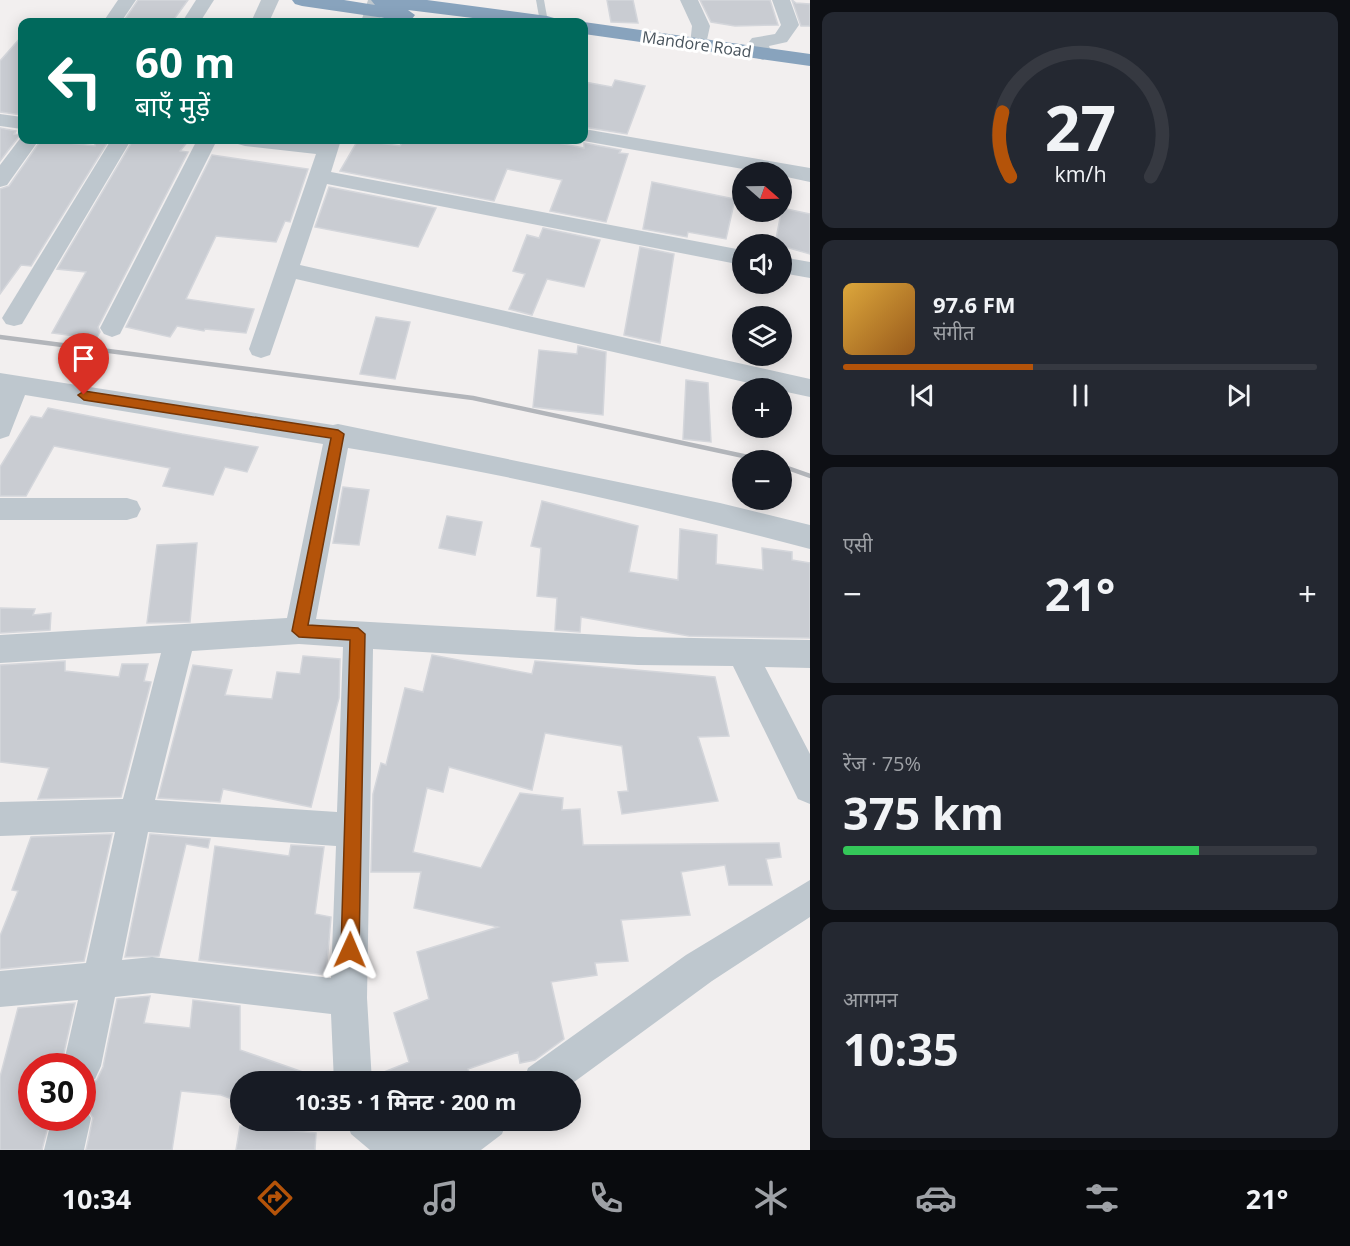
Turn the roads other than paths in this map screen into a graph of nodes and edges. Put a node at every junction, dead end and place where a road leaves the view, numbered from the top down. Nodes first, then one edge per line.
1 (128, 0) edge
2 (205, 0) edge
3 (270, 0) edge
4 (302, 0) edge
5 (540, 0) edge
6 (689, 0) edge
7 (781, 0) edge
8 (375, 8) edge
9 (115, 18) edge
10 (194, 18) edge
11 (262, 18) edge
12 (438, 18) edge
13 (497, 18) edge
14 (545, 18) edge
15 (588, 29) edge
16 (588, 41) edge
17 (699, 45) junction
18 (763, 54) junction
19 (810, 60) edge
20 (810, 72) edge
21 (0, 120) edge
22 (18, 122) edge
23 (588, 136) edge
24 (26, 144) edge
25 (120, 144) edge
26 (205, 144) edge
27 (329, 144) edge
28 (810, 175) edge
29 (319, 176) junction
30 (0, 180) edge
31 (732, 255) edge
32 (792, 267) edge
33 (288, 270) junction
34 (810, 270) edge
35 (14, 318) dead end
36 (112, 328) dead end
37 (261, 349) dead end
38 (9, 384) edge
39 (810, 388) edge
40 (0, 429) edge
41 (338, 434) junction
42 (0, 509) edge
43 (127, 509) dead end
44 (810, 537) edge
45 (299, 631) junction
46 (358, 634) junction
47 (180, 638) junction
48 (0, 649) edge
49 (742, 653) junction
50 (810, 654) edge
51 (810, 788) edge
52 (135, 815) junction
53 (0, 819) edge
54 (353, 830) junction
55 (810, 897) edge
56 (100, 980) junction
57 (0, 989) edge
58 (349, 998) junction
59 (85, 1053) edge
60 (352, 1071) edge
61 (557, 1071) edge
62 (68, 1131) edge
63 (371, 1131) edge
64 (474, 1131) edge
65 (408, 1148) edge
66 (64, 1150) edge

1 - 9 street
2 - 10 street
3 - 11 street
4 - 8 highway
5 - 14 lane
6 - 17 street
7 - 18 street
8 - 12 highway
8 - 13 highway
15 - 17 highway, Mandore Road
16 - 20 highway, Mandore Road
17 - 18 highway, Mandore Road
18 - 19 highway, Mandore Road
21 - 22 street
23 - 28 street
24 - 30 street
25 - 35 street
26 - 36 street
27 - 29 street
29 - 31 street
29 - 33 street
32 - 34 street
33 - 37 street
33 - 39 street
38 - 40 street
38 - 41 street
41 - 44 street
41 - 45 street
42 - 43 street
45 - 46 street
45 - 47 street
46 - 49 street
46 - 54 street
47 - 48 street
47 - 52 street
49 - 50 street
49 - 51 street
52 - 53 street
52 - 54 street
52 - 56 street
54 - 58 street
55 - 61 street
56 - 57 street
56 - 58 street
56 - 59 street
58 - 60 street
62 - 66 street
63 - 65 street
64 - 65 street

